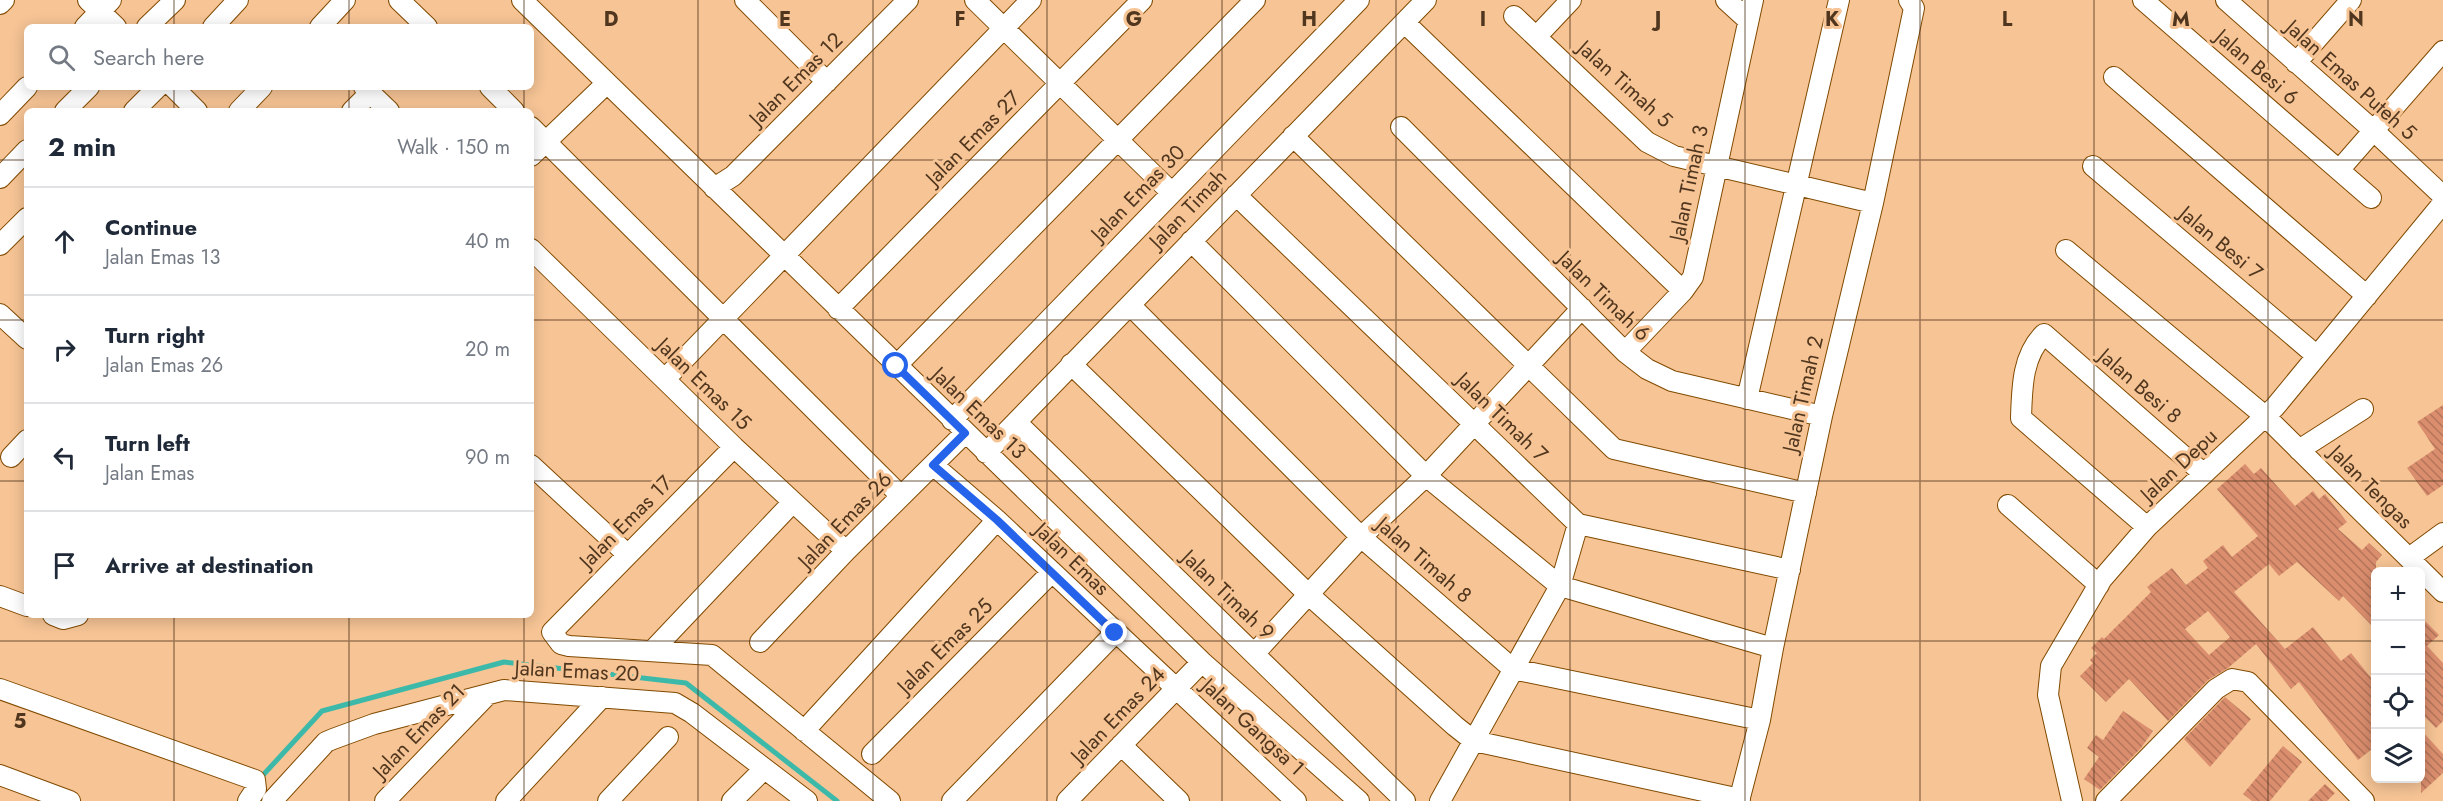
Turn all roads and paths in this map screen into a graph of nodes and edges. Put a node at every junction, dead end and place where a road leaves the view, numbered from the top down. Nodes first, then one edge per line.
1 (4, 0) edge
2 (175, 0) edge
3 (238, 0) edge
4 (345, 0) edge
5 (399, 0) edge
6 (522, 0) edge
7 (745, 0) edge
8 (908, 0) edge
9 (975, 0) edge
10 (1031, 0) edge
11 (1142, 0) edge
12 (1255, 0) edge
13 (1359, 0) edge
14 (1571, 0) edge
15 (1726, 0) edge
16 (1753, 0) edge
17 (1839, 0) edge
18 (2143, 0) edge
19 (2226, 0) edge
20 (2351, 0) edge
21 (1419, 2) edge
22 (1916, 3) edge
23 (0, 4) edge
24 (100, 4) edge
25 (1514, 16) dead end
26 (1748, 20) junction
27 (1405, 23) junction
28 (87, 24) edge
29 (115, 24) edge
30 (150, 24) edge
31 (216, 24) edge
32 (323, 24) edge
33 (424, 24) edge
34 (1003, 28) junction
35 (1537, 36) junction
36 (2443, 51) edge
37 (2296, 63) junction
38 (2114, 77) dead end
39 (827, 82) junction
40 (607, 83) junction
41 (1060, 85) junction
42 (24, 90) edge
43 (86, 90) edge
44 (155, 90) edge
45 (176, 90) edge
46 (259, 90) edge
47 (367, 90) edge
48 (492, 90) edge
49 (68, 108) edge
50 (137, 108) edge
51 (194, 108) edge
52 (242, 108) edge
53 (354, 108) edge
54 (386, 108) edge
55 (511, 108) edge
56 (0, 115) edge
57 (1401, 127) dead end
58 (534, 130) edge
59 (2373, 130) junction
60 (1293, 136) junction
61 (1117, 140) junction
62 (546, 141) junction
63 (24, 153) edge
64 (534, 153) edge
65 (1717, 165) junction
66 (2093, 166) dead end
67 (2340, 170) junction
68 (0, 178) edge
69 (1797, 185) junction
70 (714, 188) junction
71 (1172, 193) junction
72 (1236, 195) junction
73 (2443, 196) edge
74 (2371, 198) dead end
75 (1873, 203) junction
76 (2443, 203) edge
77 (24, 221) edge
78 (1191, 242) junction
79 (0, 245) edge
80 (2067, 250) dead end
81 (534, 252) edge
82 (784, 256) junction
83 (1683, 291) junction
84 (2367, 296) junction
85 (1130, 305) junction
86 (1582, 308) junction
87 (838, 309) junction
88 (0, 314) edge
89 (721, 319) junction
90 (24, 332) edge
91 (1625, 352) junction
92 (2317, 356) junction
93 (1071, 364) junction
94 (896, 366) junction
95 (1528, 367) junction
96 (665, 379) junction
97 (1747, 399) junction
98 (2363, 409) dead end
99 (1822, 416) junction
100 (2266, 417) junction
101 (1017, 423) junction
102 (1475, 425) junction
103 (958, 426) junction
104 (24, 443) edge
105 (734, 447) junction
106 (2299, 450) junction
107 (986, 453) junction
108 (11, 457) dead end
109 (933, 465) junction
110 (534, 468) edge
111 (2204, 474) junction
112 (1426, 476) junction
113 (1806, 493) junction
114 (901, 496) junction
115 (793, 502) junction
116 (2008, 505) dead end
117 (997, 520) junction
118 (1578, 524) junction
119 (2147, 527) junction
120 (2443, 534) edge
121 (1361, 537) junction
122 (846, 551) junction
123 (627, 554) junction
124 (2409, 558) junction
125 (1790, 570) junction
126 (1052, 572) junction
127 (2099, 585) junction
128 (1560, 586) junction
129 (2443, 592) edge
130 (1308, 594) junction
131 (0, 596) edge
132 (24, 605) edge
133 (1115, 633) junction
134 (760, 642) dead end
135 (1773, 648) junction
136 (653, 650) junction
137 (1254, 654) junction
138 (1202, 662) junction
139 (1513, 669) junction
140 (0, 689) edge
141 (1176, 689) junction
142 (487, 694) junction
143 (602, 697) junction
144 (1760, 720) junction
145 (804, 730) junction
146 (668, 738) dead end
147 (1474, 741) junction
148 (1122, 745) junction
149 (872, 754) dead end
150 (764, 768) junction
151 (0, 775) edge
152 (1070, 800) edge
153 (1739, 800) edge
154 (70, 801) edge
155 (248, 801) edge
156 (272, 801) edge
157 (385, 801) edge
158 (506, 801) edge
159 (608, 801) edge
160 (732, 801) edge
161 (807, 801) edge
162 (890, 801) edge
163 (952, 801) edge
164 (1179, 801) edge
165 (1296, 801) edge
166 (1359, 801) edge
167 (1405, 801) edge
168 (1440, 801) edge
169 (2072, 801) edge
170 (2106, 801) edge
171 (2364, 801) edge

1 - 23 street
2 - 30 street
3 - 31 street
4 - 32 street
5 - 33 street
6 - 40 street, Jalan Emas 13
7 - 39 street
8 - 39 street, Jalan Emas 12
9 - 34 street
10 - 34 street
11 - 41 street, Jalan Emas 27
12 - 61 street
13 - 71 street, Jalan Emas 30
14 - 35 street
15 - 26 street
16 - 26 street, Jalan Timah 3
17 - 69 street
18 - 67 street, Jalan Besi 6
19 - 37 street, Jalan Emas Puteh 5
20 - 37 street
21 - 27 street, Jalan Timah
22 - 75 street, Jalan Timah 2
24 - 28 street
24 - 29 street
25 - 35 street, Jalan Timah 5
26 - 65 street, Jalan Timah 3
27 - 60 street, Jalan Timah
27 - 83 street
34 - 41 street
34 - 82 street
35 - 65 street, Jalan Timah 5
36 - 59 street
37 - 59 street, Jalan Emas Puteh 5
38 - 84 street
39 - 70 street, Jalan Emas 12
40 - 62 street
40 - 70 street, Jalan Emas 13
41 - 61 street
41 - 87 street, Jalan Emas 27
42 - 56 street
43 - 49 street
44 - 50 street
45 - 51 street
46 - 52 street
47 - 53 street
47 - 54 street
48 - 55 street
57 - 86 street, Jalan Timah 6
58 - 62 street
59 - 67 street
59 - 73 street, Jalan Emas Puteh 5
60 - 72 street, Jalan Timah
60 - 95 street
61 - 71 street
61 - 94 street
62 - 64 street
62 - 89 street
63 - 68 street
65 - 69 street, Jalan Timah 5
65 - 83 street, Jalan Timah 3
66 - 92 street, Jalan Besi 7
67 - 74 street, Jalan Besi 6
69 - 75 street, Jalan Timah 5
69 - 97 street
70 - 82 street, Jalan Emas 13
71 - 103 street, Jalan Emas 30
72 - 78 street, Jalan Timah
72 - 102 street, Jalan Timah 7
75 - 99 street, Jalan Timah 2
76 - 84 street, Jalan Depu
77 - 79 street
78 - 85 street, Jalan Timah
78 - 112 street
80 - 100 street, Jalan Tengas
81 - 96 street, Jalan Emas 15
82 - 87 street, Jalan Emas 13
82 - 89 street
83 - 91 street, Jalan Timah 3
84 - 92 street, Jalan Depu
85 - 93 street, Jalan Timah
85 - 121 street, Jalan Timah 8
86 - 91 street, Jalan Timah 6
86 - 95 street
87 - 94 street, Jalan Emas 13
88 - 90 street
89 - 96 street
89 - 114 street
91 - 97 street, Jalan Timah 6
92 - 100 street, Jalan Depu
93 - 101 street, Jalan Timah
93 - 130 street
94 - 103 street, Jalan Emas 13
95 - 102 street
95 - 113 street
96 - 105 street, Jalan Emas 15
97 - 99 street, Jalan Timah 6
98 - 106 street
99 - 113 street, Jalan Timah 2
100 - 106 street, Jalan Tengas
100 - 111 street, Jalan Depu
101 - 107 street, Jalan Timah
101 - 137 street, Jalan Timah 9
102 - 112 street
102 - 118 street, Jalan Timah 7
103 - 107 street, Jalan Emas 13
103 - 109 street, Jalan Emas 26
104 - 108 street
105 - 115 street, Jalan Emas 15
105 - 123 street, Jalan Emas 17
106 - 124 street, Jalan Tengas
107 - 138 street, Jalan Emas 13
109 - 114 street, Jalan Emas 26
109 - 117 street, Jalan Emas
110 - 123 street
111 - 119 street, Jalan Depu
111 - 119 street, Jalan Besi 8
112 - 121 street
112 - 128 street
113 - 125 street, Jalan Timah 2
114 - 122 street, Jalan Emas 26
115 - 122 street, Jalan Emas 15
115 - 136 street
116 - 127 street
117 - 126 street, Jalan Emas
117 - 145 street
118 - 125 street
118 - 128 street
119 - 127 street, Jalan Depu
120 - 124 street
121 - 130 street
121 - 139 street, Jalan Timah 8
122 - 134 street, Jalan Emas 26
123 - 136 street, Jalan Emas 17
124 - 129 street, Jalan Tengas
125 - 135 street, Jalan Timah 2
126 - 133 street, Jalan Emas
126 - 149 street, Jalan Emas 25
127 - 169 street, Jalan Depu
128 - 135 street
128 - 139 street
130 - 137 street
130 - 147 street
131 - 132 street
133 - 141 street, Jalan Emas
133 - 163 street
135 - 144 street, Jalan Timah 2
136 - 145 street
137 - 167 street, Jalan Timah 9
138 - 141 street, Jalan Emas 24
138 - 166 street, Jalan Emas 13
139 - 144 street, Jalan Timah 8
139 - 147 street
140 - 155 street
141 - 148 street, Jalan Emas 24
141 - 165 street, Jalan Gangsa 1
142 - 143 street, Jalan Emas 20
142 - 156 street, Jalan Emas 20
142 - 157 street, Jalan Emas 21
143 - 150 street, Jalan Emas 20
143 - 158 street
144 - 153 street, Jalan Timah 2
145 - 162 street
146 - 159 street
147 - 153 street
147 - 168 street
148 - 152 street, Jalan Emas 24
148 - 164 street
150 - 160 street
150 - 161 street, Jalan Emas 20
151 - 154 street
170 - 171 street

